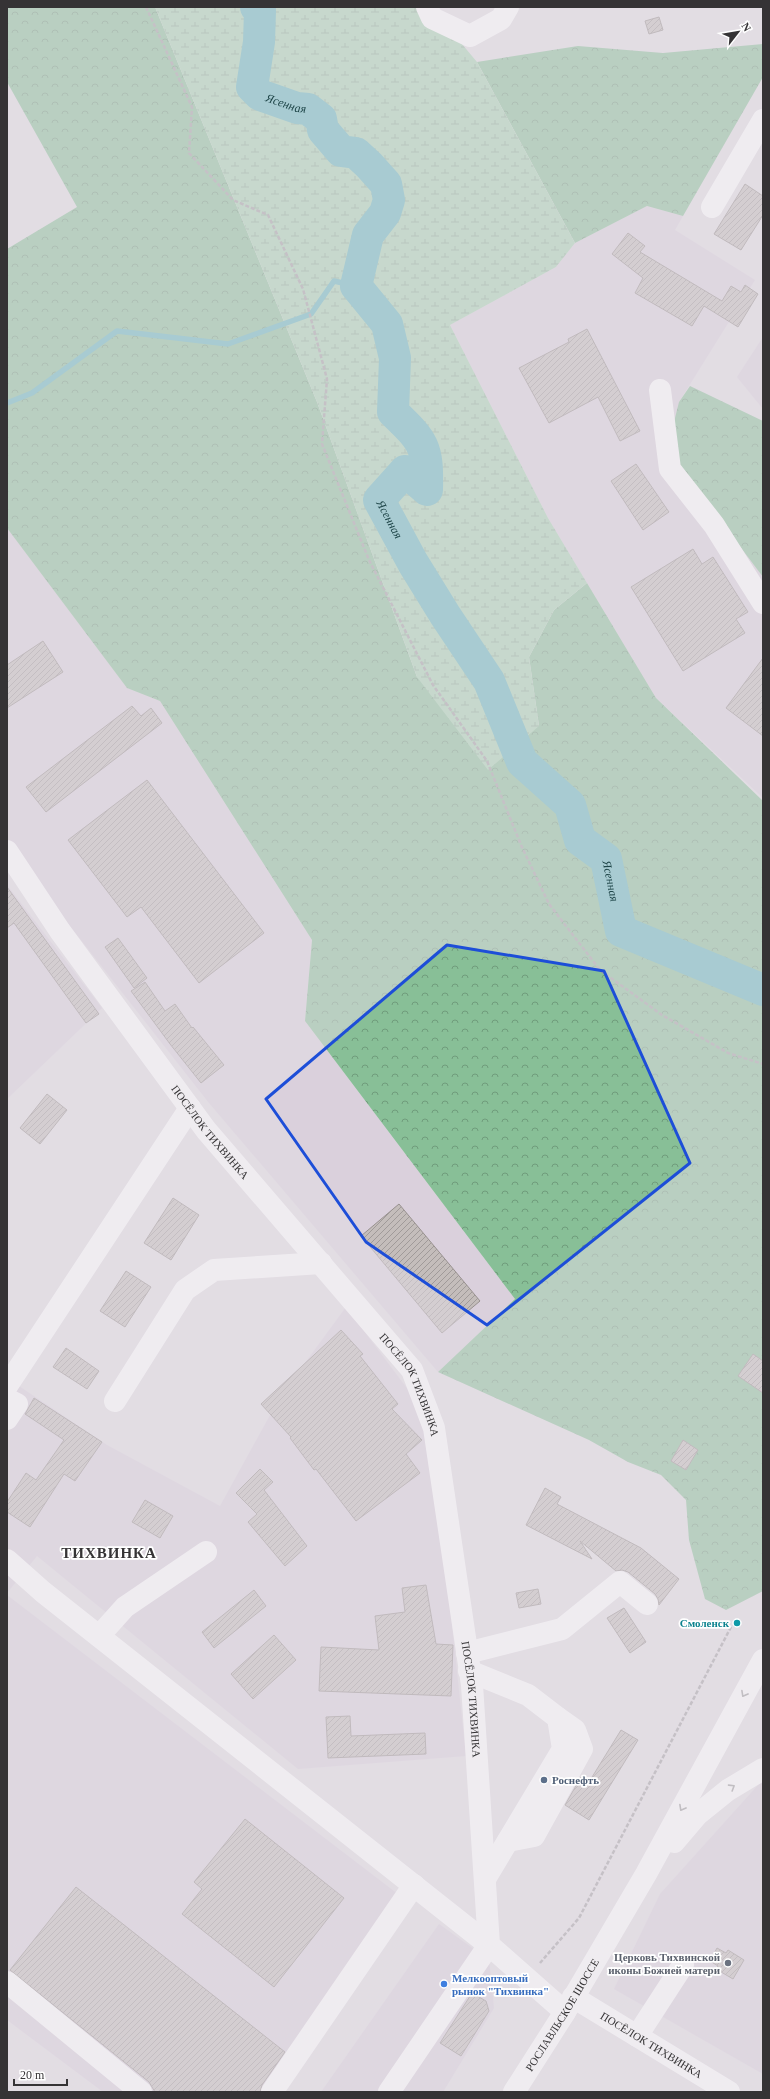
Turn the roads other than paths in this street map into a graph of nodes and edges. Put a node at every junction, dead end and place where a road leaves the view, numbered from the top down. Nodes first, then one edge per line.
1 (427, 7) edge
2 (508, 7) edge
3 (763, 120) edge
4 (712, 207) dead end
5 (660, 390) dead end
6 (763, 603) edge
7 (7, 851) edge
8 (190, 1108) junction
9 (321, 1263) junction
10 (7, 1386) edge
11 (7, 1399) edge
12 (115, 1401) dead end
13 (7, 1419) edge
14 (206, 1552) dead end
15 (7, 1560) edge
16 (647, 1604) dead end
17 (99, 1636) junction
18 (763, 1660) edge
19 (468, 1662) junction
20 (763, 1768) edge
21 (646, 1874) junction
22 (485, 1879) junction
23 (414, 1885) junction
24 (489, 1945) junction
25 (683, 1965) dead end
26 (7, 1982) edge
27 (569, 2005) junction
28 (637, 2036) junction
29 (141, 2092) edge
30 (272, 2092) edge
31 (389, 2092) edge
32 (514, 2092) edge
33 (729, 2092) edge

1 - 2 street
3 - 4 street
5 - 6 street
7 - 8 street, ПОСЁЛОК ТИХВИНКА
8 - 9 street, ПОСЁЛОК ТИХВИНКА
8 - 10 street
9 - 12 street
9 - 19 street, ПОСЁЛОК ТИХВИНКА
11 - 13 street
14 - 17 street
15 - 17 street
16 - 19 street
17 - 23 street
18 -> 21 street, РОСЛАВЛЬСКОЕ ШОССЕ
19 - 22 street, ПОСЁЛОК ТИХВИНКА
19 - 22 street
21 -> 20 street, РОСЛАВЛЬСКОЕ ШОССЕ
21 - 27 street, РОСЛАВЛЬСКОЕ ШОССЕ
22 - 24 street, ПОСЁЛОК ТИХВИНКА
23 - 24 street
23 - 30 street
24 - 27 street, ПОСЁЛОК ТИХВИНКА
24 - 31 street
25 - 28 street
26 - 29 street
27 - 28 street, ПОСЁЛОК ТИХВИНКА
27 - 32 street, РОСЛАВЛЬСКОЕ ШОССЕ
28 - 33 street, ПОСЁЛОК ТИХВИНКА

